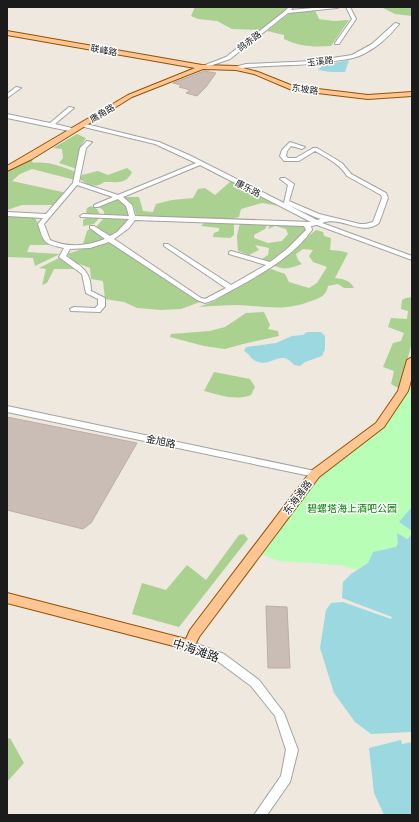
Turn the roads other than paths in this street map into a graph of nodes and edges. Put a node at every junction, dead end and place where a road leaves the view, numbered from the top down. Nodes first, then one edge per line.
1 (291, 7) edge
2 (337, 7) edge
3 (348, 7) edge
4 (287, 12) junction
5 (397, 24) dead end
6 (7, 34) edge
7 (337, 43) dead end
8 (199, 68) junction
9 (233, 68) junction
10 (18, 88) dead end
11 (412, 94) edge
12 (7, 96) edge
13 (71, 108) dead end
14 (7, 116) edge
15 (15, 118) junction
16 (7, 124) edge
17 (51, 125) junction
18 (82, 125) junction
19 (74, 130) junction
20 (89, 142) dead end
21 (302, 146) dead end
22 (200, 162) junction
23 (7, 169) edge
24 (283, 179) dead end
25 (76, 183) junction
26 (244, 186) junction
27 (119, 197) junction
28 (286, 202) junction
29 (96, 206) dead end
30 (7, 214) edge
31 (47, 216) junction
32 (83, 216) dead end
33 (133, 218) junction
34 (330, 218) junction
35 (317, 223) junction
36 (307, 224) junction
37 (92, 227) dead end
38 (109, 239) junction
39 (166, 245) dead end
40 (68, 247) junction
41 (231, 253) dead end
42 (412, 258) edge
43 (271, 264) junction
44 (232, 288) junction
45 (74, 309) dead end
46 (412, 360) edge
47 (7, 408) edge
48 (315, 474) junction
49 (7, 598) edge
50 (189, 645) junction
51 (260, 815) edge

1 - 4 street, 鸽赤路
2 - 4 street
3 - 7 street
4 - 8 street, 鸽赤路
5 - 9 street, 玉溪路
6 - 8 main road, 联峰路
8 - 9 main road, 东坡路
8 - 18 main road, 鹰角路
9 - 11 main road, 东坡路
10 - 12 street
13 - 17 street
14 - 15 street
15 - 16 street
15 - 17 street
17 - 19 street
18 - 19 main road, 鹰角路
18 - 22 street, 康乐路
19 - 23 main road, 鹰角路
20 - 25 street
21 - 34 street
22 - 26 street, 康乐路
22 - 27 street
24 - 28 street
25 - 27 street
25 - 31 street
26 - 28 street
26 - 35 street, 康乐路
27 - 29 street
27 - 33 street
28 - 34 street
30 - 31 street
31 - 40 street
32 - 33 street
33 - 36 street
33 - 38 street
34 - 35 street
35 - 36 street
35 - 42 street, 康乐路
36 - 43 street
37 - 38 street
38 - 40 street
38 - 44 street
39 - 44 street
40 - 45 street
41 - 43 street
43 - 44 street
46 - 48 main road, 东海滩路
47 - 48 street, 金旭路
48 - 50 main road, 东海滩路
49 - 50 main road, 中海滩路
50 - 51 street, 中海滩路

